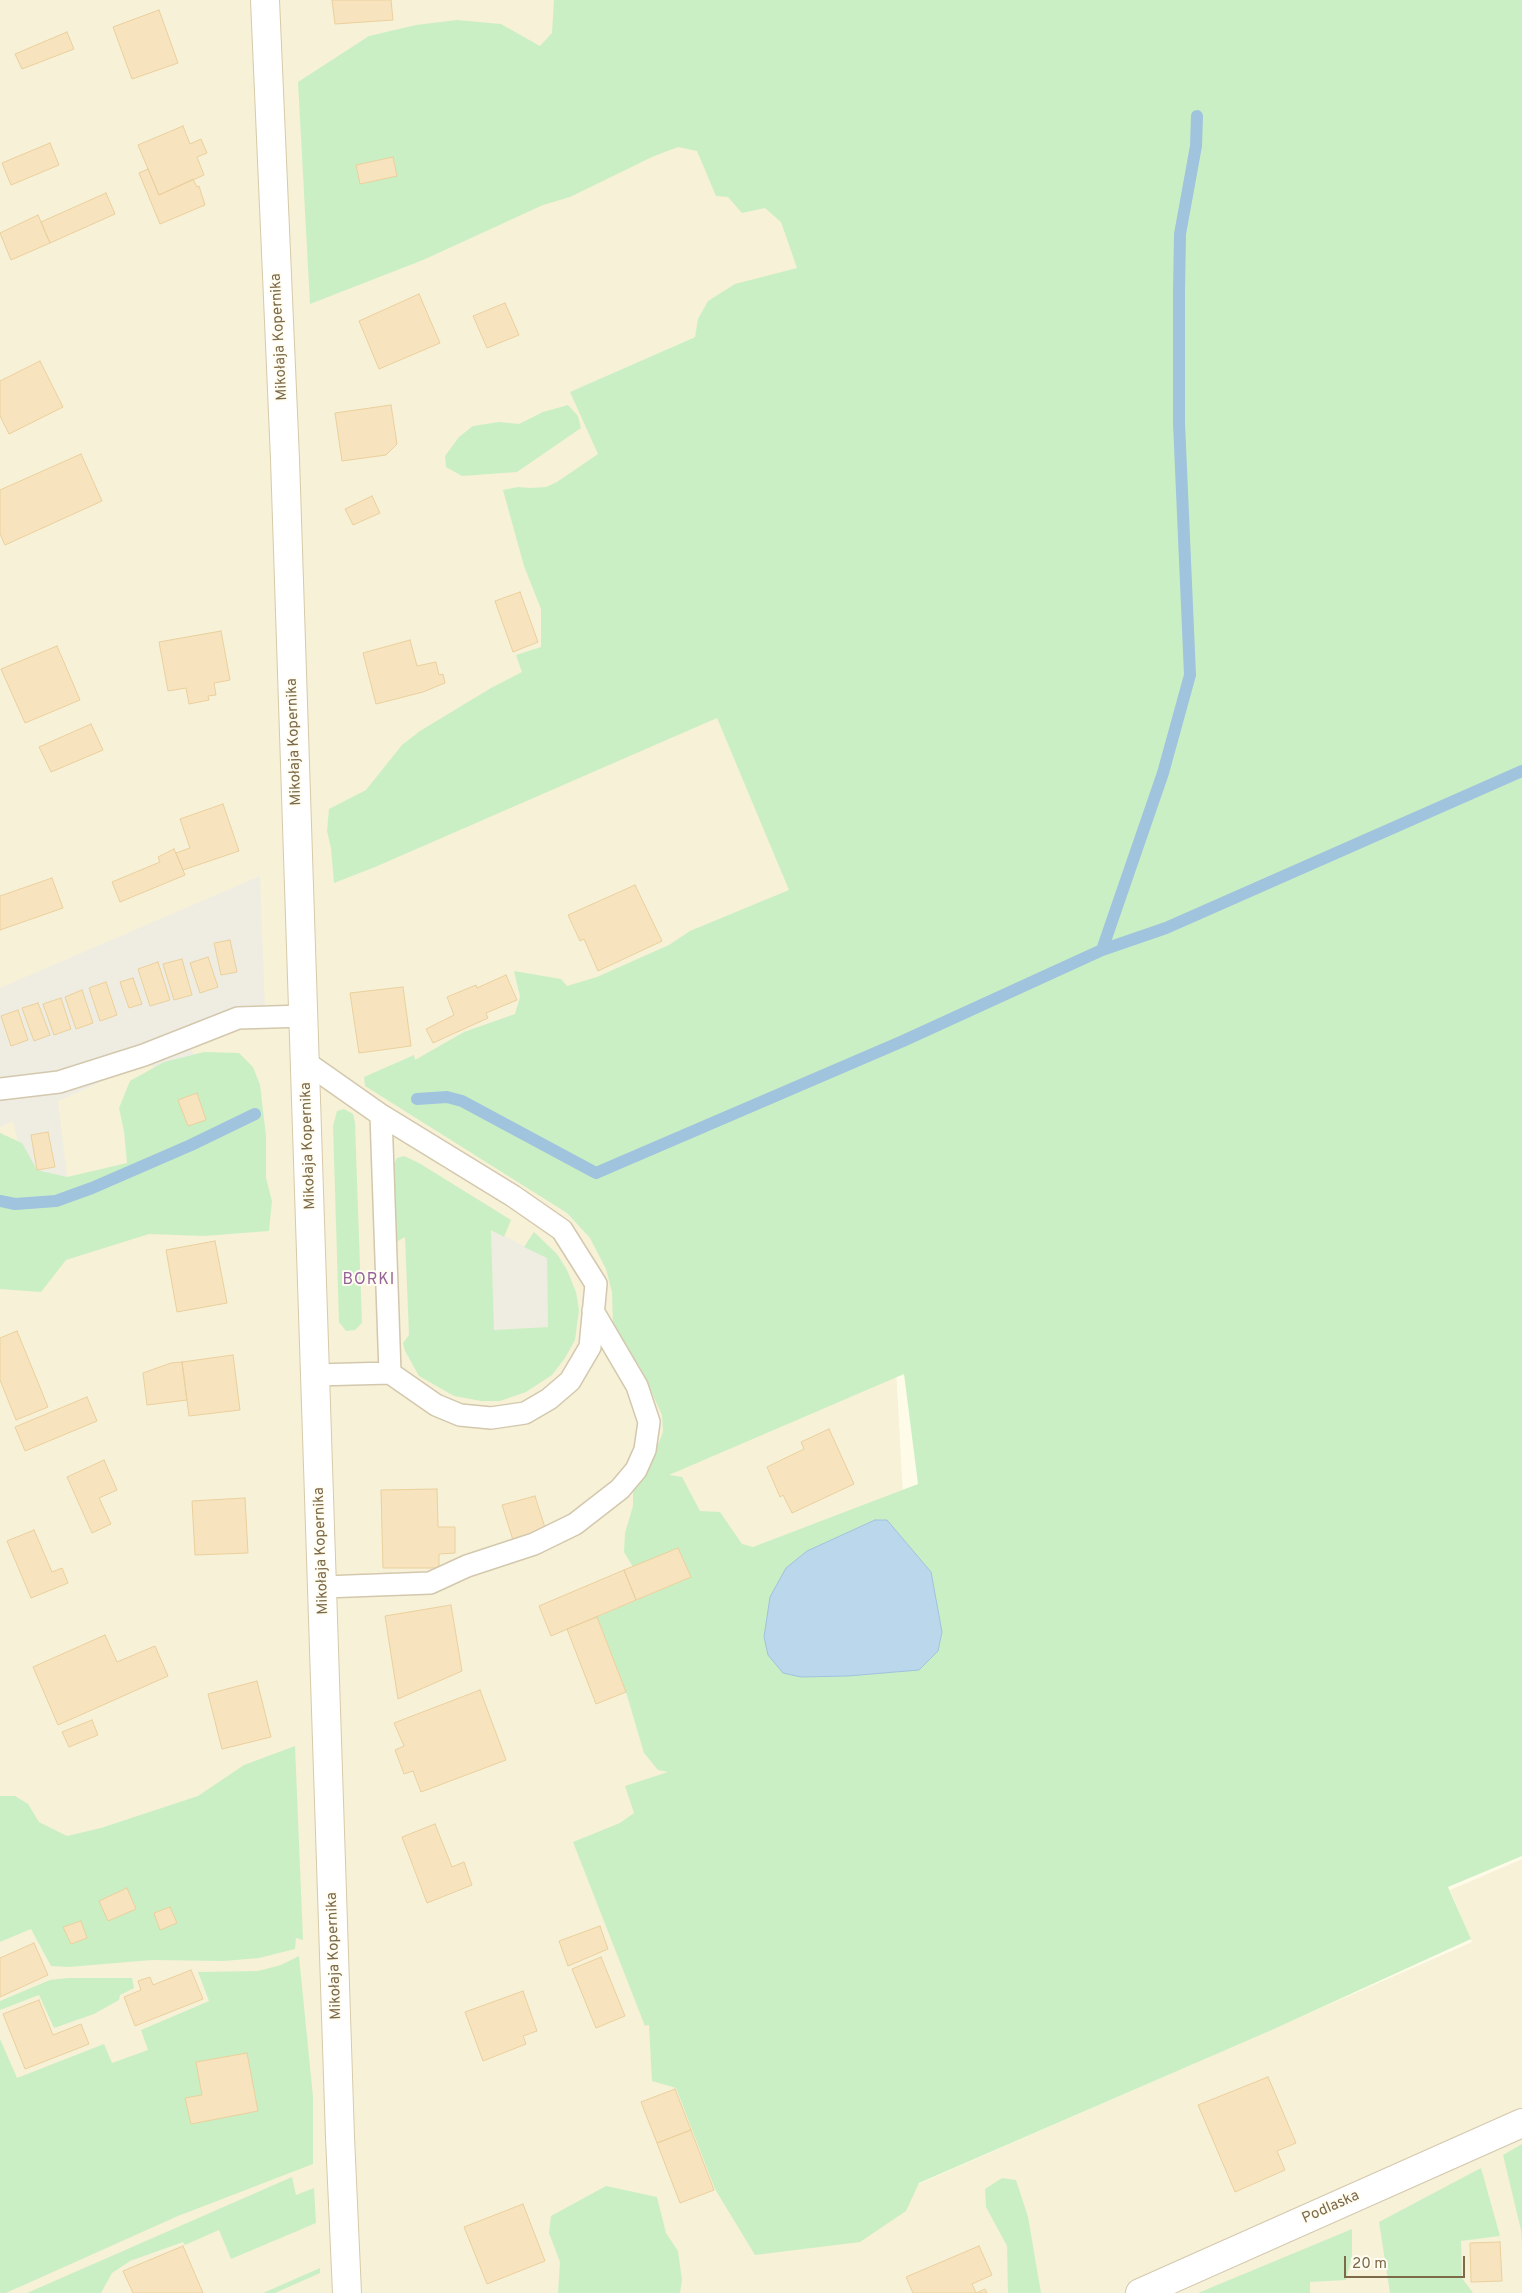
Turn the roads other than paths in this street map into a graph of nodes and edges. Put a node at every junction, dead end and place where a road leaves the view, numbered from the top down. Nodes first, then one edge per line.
1 (264, 0) edge
2 (305, 1016) junction
3 (306, 1063) junction
4 (0, 1089) edge
5 (381, 1115) junction
6 (594, 1311) junction
7 (390, 1373) junction
8 (315, 1375) junction
9 (324, 1587) junction
10 (1522, 2123) edge
11 (347, 2293) edge
12 (1140, 2293) edge

1 - 2 street, Mikołaja Kopernika
2 - 3 street, Mikołaja Kopernika
2 - 4 lane
3 - 5 lane
3 - 8 street, Mikołaja Kopernika
5 - 6 lane
5 - 7 lane
6 - 7 lane
6 - 9 lane
7 - 8 lane
8 - 9 street, Mikołaja Kopernika
9 - 11 street, Mikołaja Kopernika
10 - 12 street, Podlaska

